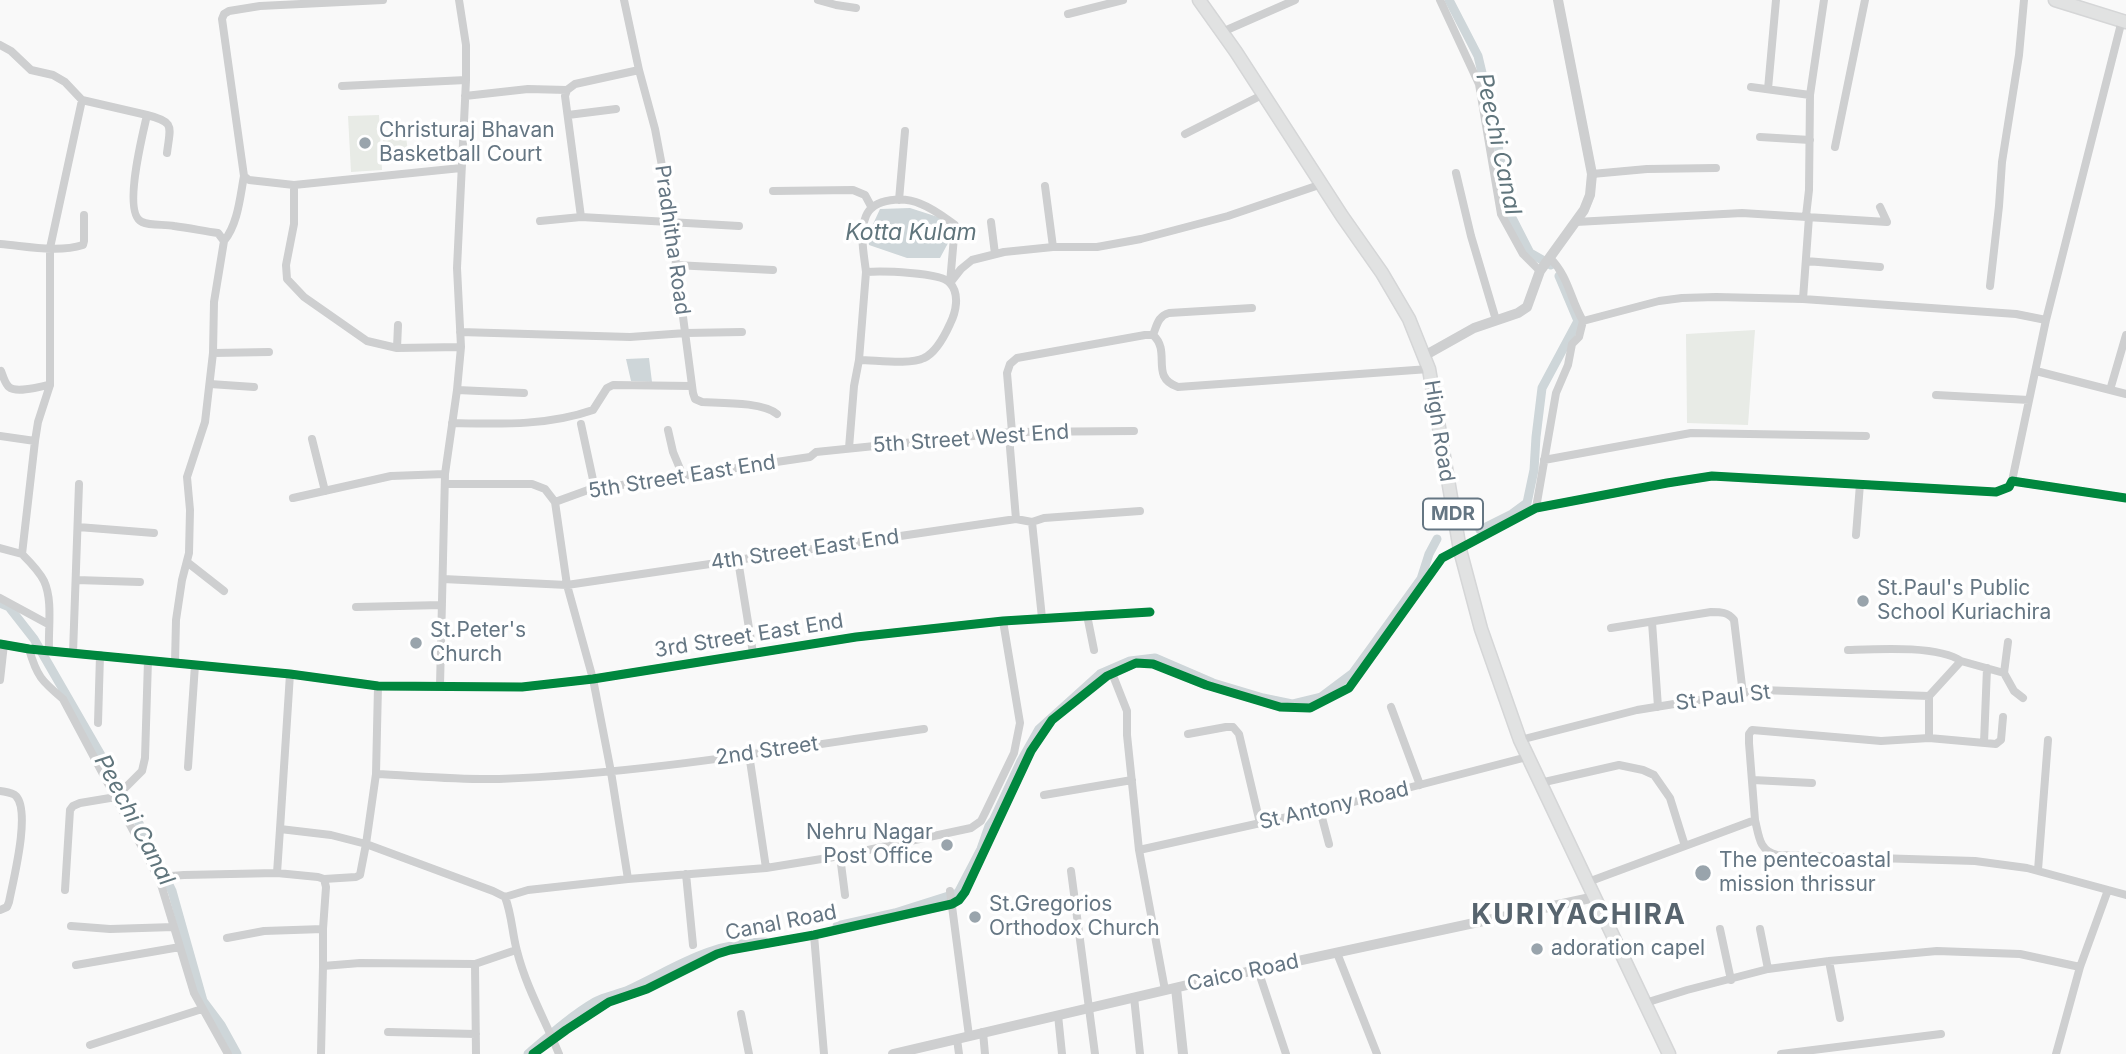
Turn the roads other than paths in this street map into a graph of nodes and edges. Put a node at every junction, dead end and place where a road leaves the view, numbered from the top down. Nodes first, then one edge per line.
1 (383, 0) edge
2 (460, 0) edge
3 (624, 0) edge
4 (818, 0) edge
5 (1123, 0) edge
6 (1199, 0) edge
7 (1295, 0) edge
8 (1440, 0) edge
9 (1558, 0) edge
10 (1776, 0) edge
11 (1824, 0) edge
12 (1865, 0) edge
13 (2024, 0) edge
14 (2055, 0) edge
15 (2076, 3) edge
16 (856, 8) dead end
17 (1068, 14) dead end
18 (2124, 21) edge
19 (1222, 32) junction
20 (0, 45) edge
21 (639, 70) junction
22 (466, 80) junction
23 (342, 86) dead end
24 (1751, 87) dead end
25 (1768, 89) junction
26 (567, 90) junction
27 (1264, 94) junction
28 (1810, 95) junction
29 (466, 96) junction
30 (82, 100) junction
31 (616, 109) dead end
32 (568, 115) junction
33 (147, 116) junction
34 (905, 131) dead end
35 (1185, 134) dead end
36 (1760, 137) dead end
37 (1810, 140) junction
38 (1835, 147) dead end
39 (167, 153) dead end
40 (461, 168) junction
41 (1716, 168) dead end
42 (1456, 173) dead end
43 (1592, 174) junction
44 (244, 176) junction
45 (1322, 184) junction
46 (294, 185) junction
47 (1045, 186) dead end
48 (773, 191) dead end
49 (900, 200) junction
50 (1880, 207) dead end
51 (872, 208) junction
52 (84, 215) dead end
53 (1808, 216) junction
54 (581, 217) junction
55 (540, 221) dead end
56 (991, 222) dead end
57 (1576, 222) junction
58 (670, 223) junction
59 (739, 226) dead end
60 (224, 241) junction
61 (0, 244) edge
62 (1053, 247) junction
63 (50, 248) junction
64 (995, 254) junction
65 (1806, 261) junction
66 (1545, 264) junction
67 (675, 265) junction
68 (1880, 267) dead end
69 (773, 270) dead end
70 (866, 272) junction
71 (950, 283) junction
72 (1990, 286) dead end
73 (1803, 299) junction
74 (1252, 308) dead end
75 (1496, 320) junction
76 (2046, 320) junction
77 (1583, 321) junction
78 (398, 325) dead end
79 (460, 332) junction
80 (742, 332) dead end
81 (686, 333) junction
82 (1153, 335) junction
83 (2126, 335) edge
84 (461, 347) junction
85 (397, 348) junction
86 (269, 352) dead end
87 (213, 353) junction
88 (1424, 356) junction
89 (859, 360) junction
90 (1429, 369) junction
91 (1, 371) edge
92 (2036, 371) junction
93 (210, 384) junction
94 (50, 385) junction
95 (692, 386) junction
96 (254, 387) dead end
97 (457, 390) junction
98 (2110, 390) junction
99 (524, 393) dead end
100 (2126, 394) edge
101 (1936, 395) dead end
102 (2029, 400) junction
103 (777, 414) dead end
104 (452, 423) junction
105 (581, 424) dead end
106 (668, 430) dead end
107 (1134, 431) dead end
108 (1012, 432) junction
109 (0, 436) edge
110 (1866, 436) dead end
111 (312, 439) dead end
112 (35, 441) junction
113 (849, 448) junction
114 (810, 457) joint
115 (1544, 460) junction
116 (444, 474) junction
117 (682, 476) junction
118 (2012, 481) junction
119 (79, 484) dead end
120 (444, 484) junction
121 (1860, 484) junction
122 (596, 489) junction
123 (325, 491) junction
124 (293, 498) dead end
125 (2126, 498) edge
126 (555, 502) junction
127 (1536, 508) junction
128 (1140, 511) dead end
129 (1016, 519) junction
130 (1032, 522) junction
131 (78, 527) junction
132 (154, 533) dead end
133 (1856, 535) dead end
134 (0, 548) edge
135 (1460, 550) junction
136 (22, 554) junction
137 (738, 560) junction
138 (187, 562) junction
139 (443, 579) junction
140 (76, 580) junction
141 (140, 582) dead end
142 (567, 585) junction
143 (224, 591) dead end
144 (0, 598) edge
145 (442, 605) junction
146 (356, 607) dead end
147 (1150, 612) dead end
148 (1087, 615) junction
149 (1042, 618) junction
150 (1003, 621) junction
151 (1652, 622) junction
152 (48, 624) junction
153 (1611, 628) dead end
154 (2008, 642) dead end
155 (2, 644) edge
156 (39, 649) junction
157 (1094, 650) dead end
158 (1848, 650) dead end
159 (73, 653) junction
160 (753, 653) junction
161 (100, 655) junction
162 (148, 660) junction
163 (1961, 661) junction
164 (175, 663) junction
165 (195, 665) junction
166 (1987, 668) junction
167 (1112, 673) junction
168 (2004, 673) junction
169 (290, 674) junction
170 (593, 679) junction
171 (0, 680) edge
172 (378, 685) junction
173 (440, 685) junction
174 (1743, 694) junction
175 (1929, 696) junction
176 (2023, 698) dead end
177 (1391, 707) dead end
178 (1658, 707) junction
179 (2003, 717) dead end
180 (98, 723) dead end
181 (924, 729) dead end
182 (1188, 734) dead end
183 (1929, 738) junction
184 (1520, 740) junction
185 (2048, 740) dead end
186 (1984, 743) junction
187 (749, 754) junction
188 (1527, 757) junction
189 (188, 767) dead end
190 (611, 772) junction
191 (376, 774) junction
192 (1132, 780) junction
193 (1753, 780) junction
194 (1540, 783) junction
195 (1812, 783) dead end
196 (1420, 785) junction
197 (0, 791) edge
198 (1044, 795) dead end
199 (116, 797) junction
200 (1320, 810) junction
201 (1755, 820) junction
202 (1260, 823) junction
203 (280, 829) junction
204 (366, 844) junction
205 (1329, 844) dead end
206 (1685, 846) junction
207 (1139, 850) junction
208 (840, 856) junction
209 (766, 867) junction
210 (2038, 870) junction
211 (1071, 871) dead end
212 (277, 873) junction
213 (686, 874) junction
214 (165, 879) junction
215 (324, 879) junction
216 (628, 879) junction
217 (1588, 882) junction
218 (65, 890) dead end
219 (2108, 890) junction
220 (845, 895) dead end
221 (2126, 895) edge
222 (505, 897) junction
223 (1595, 897) junction
224 (951, 898) junction
225 (0, 910) edge
226 (71, 926) dead end
227 (174, 927) junction
228 (323, 929) junction
229 (1720, 929) dead end
230 (1760, 929) dead end
231 (814, 935) junction
232 (228, 938) dead end
233 (693, 945) dead end
234 (180, 947) junction
235 (516, 950) junction
236 (1337, 953) junction
237 (1829, 961) junction
238 (475, 964) junction
239 (76, 965) dead end
240 (323, 966) junction
241 (2080, 967) junction
242 (1768, 969) junction
243 (1258, 970) junction
244 (1731, 979) junction
245 (1170, 989) junction
246 (1134, 997) junction
247 (1645, 1003) junction
248 (1089, 1008) junction
249 (202, 1009) junction
250 (741, 1014) dead end
251 (1058, 1015) junction
252 (1840, 1018) dead end
253 (388, 1032) dead end
254 (983, 1032) junction
255 (476, 1034) junction
256 (1941, 1034) dead end
257 (551, 1035) junction
258 (963, 1037) junction
259 (90, 1045) dead end
260 (228, 1054) edge
261 (321, 1054) edge
262 (476, 1054) edge
263 (533, 1054) edge
264 (559, 1054) edge
265 (748, 1054) edge
266 (824, 1054) edge
267 (893, 1054) edge
268 (959, 1054) edge
269 (985, 1054) edge
270 (1062, 1054) edge
271 (1095, 1054) edge
272 (1140, 1054) edge
273 (1183, 1054) edge
274 (1286, 1054) edge
275 (1377, 1054) edge
276 (1669, 1054) edge
277 (1781, 1054) edge
278 (2056, 1054) edge

1 - 44 street
2 - 22 street
3 - 21 street, Pradhitha Road
4 - 16 street
5 - 17 street
6 - 19 main road, High Road / MDR
7 - 19 street
8 - 66 street
9 - 43 street
10 - 25 street
11 - 28 street
12 - 38 street
13 - 72 street
14 - 15 main road
15 - 18 main road
18 - 76 street
19 - 27 main road, High Road / MDR
20 - 30 street
21 - 26 street
21 - 58 street, Pradhitha Road
22 - 23 street
22 - 29 street
24 - 25 street
25 - 28 street
26 - 29 street
26 - 32 street
27 - 35 street
27 - 45 main road, High Road / MDR
28 - 37 street
29 - 40 street
30 - 33 street
30 - 63 street
31 - 32 street
32 - 54 street
33 - 39 street
33 - 60 street
34 - 49 street
36 - 37 street
37 - 53 street
40 - 46 street
40 - 79 street
41 - 43 street
42 - 75 street
43 - 57 street
44 - 46 street
44 - 60 street
45 - 62 street
45 - 88 main road, High Road / MDR
46 - 85 street
47 - 62 street
48 - 51 street
49 - 51 street
49 - 71 street
50 - 53 street
51 - 70 street
52 - 63 street
53 - 57 street
53 - 65 street
54 - 55 street
54 - 58 street
56 - 64 street
57 - 66 street
58 - 59 street
58 - 67 street, Pradhitha Road
60 - 87 street
61 - 63 street
62 - 64 street
63 - 94 street
64 - 71 street
65 - 68 street
65 - 73 street
66 - 75 street
66 - 77 street
67 - 69 street
67 - 81 street, Pradhitha Road
70 - 71 street
70 - 89 street
71 - 89 street
73 - 76 street
73 - 77 street
74 - 82 street
75 - 88 street
76 - 92 street
77 - 115 street
78 - 85 street
79 - 81 street
79 - 84 street
80 - 81 street
81 - 95 street, Pradhitha Road
82 - 90 street
82 - 108 street
83 - 98 street
84 - 85 street
84 - 97 street
86 - 87 street
87 - 93 street
88 - 90 main road, High Road / MDR
89 - 113 street
90 - 135 main road, High Road / MDR
91 - 94 street
92 - 98 street
92 - 102 street
93 - 96 street
93 - 138 street
94 - 112 street
95 - 103 street
95 - 104 street
97 - 99 street
97 - 104 street
98 - 100 street
101 - 102 street
102 - 118 street
104 - 116 street
105 - 122 street
106 - 117 street
107 - 108 street, 5th Street West End
108 - 113 street, 5th Street West End
108 - 129 street
109 - 112 street
110 - 115 street
111 - 123 street
112 - 136 street
113 - 114 street, 5th Street West End
114 - 117 street, 5th Street East End
115 - 127 street
116 - 120 street
116 - 123 street
117 - 122 street, 5th Street East End
118 - 121 street
118 - 125 street
119 - 131 street
120 - 126 street
120 - 139 street
121 - 127 street
121 - 133 street
122 - 126 street, 5th Street East End
123 - 124 street
126 - 142 street
127 - 135 street
128 - 130 street, 4th Street East End
129 - 130 street, 4th Street East End
129 - 137 street, 4th Street East End
130 - 149 street
131 - 132 street
131 - 140 street
134 - 136 street
135 - 167 street
135 - 184 main road, High Road / MDR
136 - 152 street
137 - 142 street, 4th Street East End
137 - 160 street
138 - 143 street
138 - 164 street
139 - 142 street, 4th Street East End
139 - 145 street
140 - 141 street
140 - 159 street
142 - 170 street
144 - 152 street
145 - 146 street
145 - 173 street
147 - 148 street, 3rd Street East End
148 - 149 street, 3rd Street East End
148 - 157 street
149 - 150 street, 3rd Street East End
150 - 160 street, 3rd Street East End
150 - 208 street
151 - 153 street
151 - 174 street
151 - 178 street
152 - 156 street
154 - 168 street
155 - 156 street, 3rd Street East End
155 - 171 street
156 - 159 street, 3rd Street East End
156 - 199 street
158 - 163 street
159 - 161 street, 3rd Street East End
160 - 170 street, 3rd Street East End
161 - 162 street, 3rd Street East End
161 - 180 street
162 - 164 street, 3rd Street East End
162 - 199 street
163 - 166 street
163 - 175 street
164 - 165 street, 3rd Street East End
165 - 169 street, 3rd Street East End
165 - 189 street
166 - 168 street
166 - 186 street
167 - 192 street
167 - 224 street
168 - 176 street
169 - 172 street, 3rd Street East End
169 - 203 street
170 - 173 street, 3rd Street East End
170 - 190 street
172 - 173 street, 3rd Street East End
172 - 191 street
174 - 175 street, St Paul St
174 - 178 street, St Paul St
175 - 183 street
177 - 196 street
178 - 184 street, St Paul St
179 - 186 street
181 - 187 street, 2nd Street
182 - 202 street
183 - 186 street
183 - 193 street
184 - 188 main road, High Road / MDR
185 - 210 street
187 - 190 street, 2nd Street
187 - 209 street
188 - 194 main road, High Road / MDR
188 - 196 street, St Antony Road
190 - 191 street, 2nd Street
190 - 216 street
191 - 204 street
192 - 198 street
192 - 207 street
193 - 195 street
193 - 201 street
194 - 206 street
194 - 217 main road, High Road / MDR
196 - 200 street, St Antony Road
197 - 225 street
199 - 214 street
199 - 218 street
200 - 202 street, St Antony Road
200 - 205 street
201 - 206 street
201 - 210 street
202 - 207 street, St Antony Road
203 - 204 street
203 - 212 street
204 - 215 street
204 - 222 street
206 - 217 street
207 - 245 street
208 - 209 street
208 - 220 street
209 - 213 street
210 - 219 street
211 - 248 street
212 - 214 street
212 - 215 street
213 - 216 street
213 - 233 street
214 - 227 street
215 - 228 street
216 - 222 street
217 - 223 main road, High Road / MDR
219 - 221 street
219 - 241 street
222 - 235 street
223 - 236 street, Caico Road
223 - 247 main road, High Road / MDR
224 - 231 street, Canal Road
224 - 258 street
226 - 227 street
227 - 234 street
228 - 232 street
228 - 240 street
229 - 244 street
230 - 242 street
231 - 257 street, Canal Road
231 - 266 street
234 - 239 street
234 - 249 street
235 - 238 street
235 - 257 street
236 - 243 street, Caico Road
236 - 275 street
237 - 241 street
237 - 242 street
237 - 252 street
238 - 240 street
238 - 255 street
240 - 261 street
241 - 278 street
242 - 244 street
243 - 245 street, Caico Road
243 - 274 street
244 - 247 street
245 - 246 street, Caico Road
245 - 273 street
246 - 248 street, Caico Road
246 - 272 street
247 - 276 main road, High Road / MDR
248 - 251 street, Caico Road
248 - 271 street
249 - 259 street
249 - 260 street
250 - 265 street
251 - 254 street, Caico Road
251 - 270 street
253 - 255 street
254 - 258 street, Caico Road
254 - 269 street
255 - 262 street
256 - 277 street
257 - 263 street, Canal Road
257 - 264 street
258 - 267 street, Caico Road
258 - 268 street

